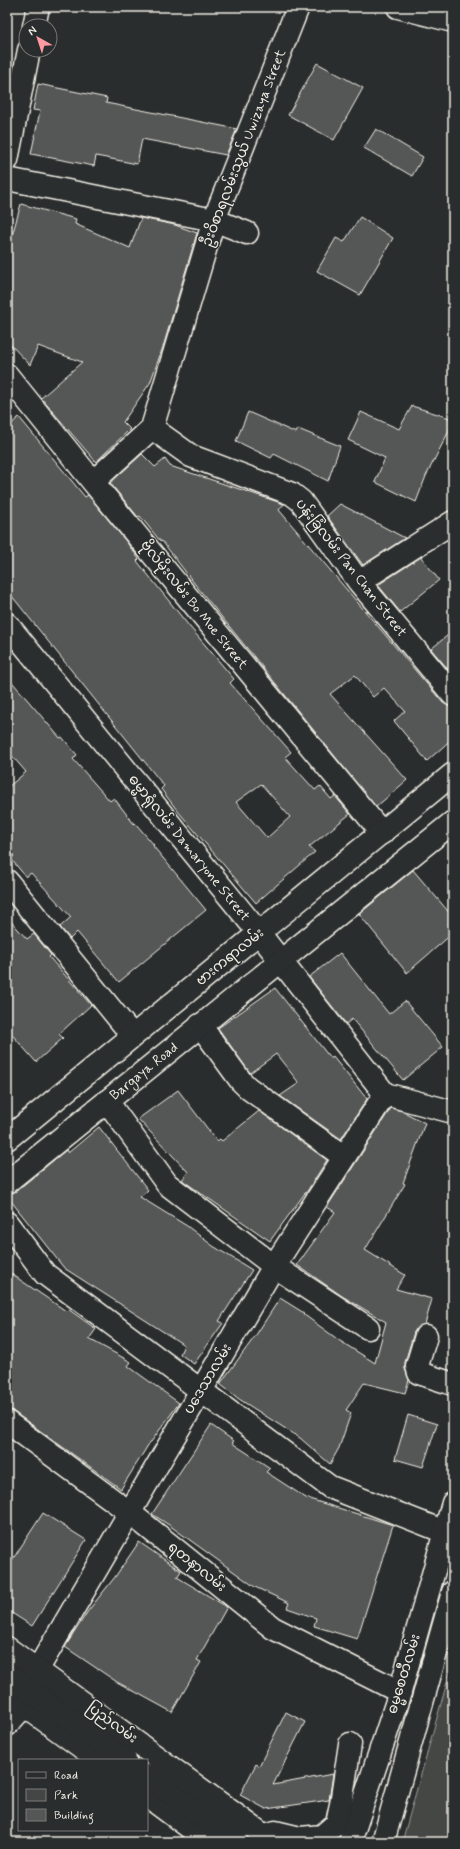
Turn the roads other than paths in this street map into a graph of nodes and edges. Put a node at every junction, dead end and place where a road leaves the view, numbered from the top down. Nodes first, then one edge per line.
1 (38, 7) edge
2 (298, 7) edge
3 (398, 7) edge
4 (36, 18) edge
5 (453, 21) edge
6 (27, 58) edge
7 (7, 160) edge
8 (7, 179) edge
9 (214, 220) junction
10 (247, 233) dead end
11 (7, 375) edge
12 (152, 428) junction
13 (93, 482) junction
14 (453, 522) edge
15 (359, 582) junction
16 (7, 624) edge
17 (453, 695) edge
18 (453, 774) edge
19 (453, 822) edge
20 (382, 833) junction
21 (7, 881) edge
22 (259, 933) junction
23 (281, 961) junction
24 (200, 1025) junction
25 (132, 1036) junction
26 (385, 1094) junction
27 (107, 1101) junction
28 (453, 1112) edge
29 (7, 1139) edge
30 (344, 1157) junction
31 (7, 1182) edge
32 (7, 1223) edge
33 (274, 1266) junction
34 (368, 1328) dead end
35 (426, 1336) dead end
36 (453, 1384) edge
37 (201, 1391) junction
38 (7, 1422) edge
39 (453, 1504) edge
40 (129, 1512) junction
41 (445, 1532) junction
42 (453, 1592) edge
43 (7, 1648) edge
44 (38, 1669) junction
45 (7, 1674) edge
46 (400, 1692) junction
47 (7, 1693) edge
48 (25, 1705) junction
49 (7, 1725) edge
50 (350, 1744) dead end
51 (98, 1759) edge
52 (124, 1759) edge
53 (148, 1777) edge
54 (148, 1797) edge
55 (271, 1840) edge
56 (209, 1842) edge
57 (237, 1842) edge
58 (350, 1842) edge
59 (383, 1842) edge

1 - 4 main road
2 - 9 main road, ဦးဝိစာရလမ်းသွယ် Uwizaya Street
3 - 5 main road
6 - 7 main road
8 - 9 main road
9 - 10 main road
9 - 12 main road, ဦးဝိစာရလမ်းသွယ် Uwizaya Street
11 - 13 main road, ဗိုလ်မိုးလမ်း Bo Moe Street
12 - 13 main road
12 - 15 main road, ပန်းခြံလမ်း Pan Chan Street
13 - 20 main road, ဗိုလ်မိုးလမ်း Bo Moe Street
14 - 15 main road
15 - 17 main road, ပန်းခြံလမ်း Pan Chan Street
16 - 22 main road, ဓမ္မာရုံလမ်း Damaryone Street
18 - 20 main road, ဗားကရာလမ်း
19 - 23 main road
20 - 22 main road, ဗားကရာလမ်း
21 - 25 main road
22 - 23 main road, ဓမ္မာရုံလမ်း Damaryone Street
22 - 25 main road, ဗားကရာလမ်း
23 - 24 main road, Bargaya Road
23 - 26 main road, ဓမ္မာရုံလမ်း Damaryone Street
24 - 27 main road, Bargaya Road
24 - 30 main road
25 - 29 main road, ဗားကရာလမ်း
26 - 28 main road
26 - 30 main road, ပဒေသာလမ်း
27 - 31 main road, Bargaya Road
27 - 33 main road
30 - 33 main road, ပဒေသာလမ်း
32 - 37 main road
33 - 34 main road
33 - 37 main road, ပဒေသာလမ်း
35 - 36 main road
37 - 40 main road, ပဒေသာလမ်း
37 - 41 main road
38 - 40 main road, ရတနာလမ်း
39 - 41 main road, ဓမ္မစေတီလမ်း
40 - 44 main road, ပဒေသာလမ်း
40 - 46 main road, ရတနာလမ်း
41 - 46 main road, ဓမ္မစေတီလမ်း
42 - 59 main road, ဓမ္မစေတီလမ်း
43 - 44 main road, ပြည်လမ်း
44 - 55 main road, ပြည်လမ်း
45 - 52 main road
46 - 58 main road, ဓမ္မစေတီလမ်း
47 - 48 main road
48 - 49 main road
48 - 51 main road
50 - 55 main road
53 - 57 main road
54 - 56 main road

